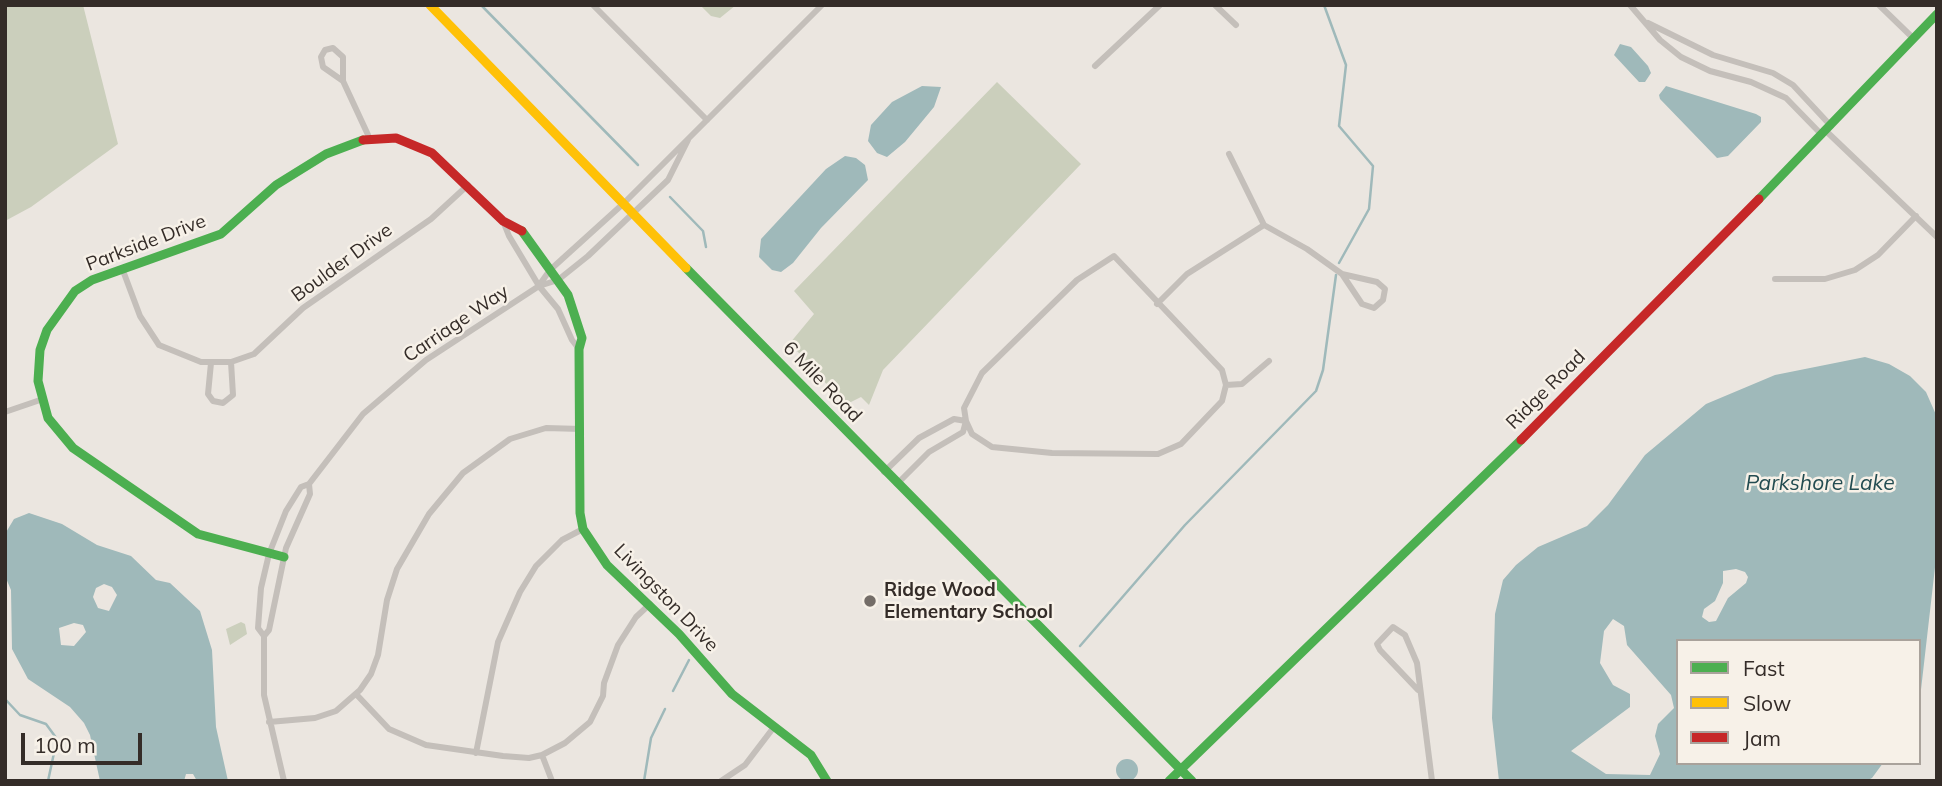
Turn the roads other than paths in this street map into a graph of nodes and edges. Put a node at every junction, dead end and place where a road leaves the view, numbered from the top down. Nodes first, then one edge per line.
1 (430, 5) edge
2 (593, 5) edge
3 (822, 5) edge
4 (1160, 5) edge
5 (1215, 5) edge
6 (1630, 5) edge
7 (1879, 5) edge
8 (1937, 14) edge
9 (1646, 22) junction
10 (1236, 25) dead end
11 (1913, 38) junction
12 (1728, 60) junction
13 (1095, 66) dead end
14 (1723, 75) junction
15 (343, 80) junction
16 (707, 120) junction
17 (1827, 130) junction
18 (369, 137) junction
19 (688, 140) junction
20 (1229, 154) dead end
21 (468, 185) junction
22 (624, 203) junction
23 (635, 213) junction
24 (1916, 216) junction
25 (503, 221) junction
26 (1264, 225) junction
27 (1937, 237) edge
28 (122, 267) junction
29 (550, 270) junction
30 (1342, 274) junction
31 (1775, 279) dead end
32 (558, 280) junction
33 (539, 286) junction
34 (1157, 304) junction
35 (579, 349) junction
36 (1269, 361) dead end
37 (231, 362) junction
38 (211, 363) junction
39 (1226, 385) junction
40 (43, 399) junction
41 (5, 412) edge
42 (966, 421) junction
43 (581, 429) junction
44 (884, 472) junction
45 (309, 484) junction
46 (897, 484) junction
47 (583, 529) junction
48 (269, 554) junction
49 (284, 557) junction
50 (650, 604) junction
51 (264, 636) junction
52 (1418, 690) junction
53 (356, 694) junction
54 (269, 722) junction
55 (774, 727) junction
56 (476, 753) junction
57 (542, 755) junction
58 (1181, 770) junction
59 (284, 781) edge
60 (552, 781) edge
61 (721, 781) edge
62 (827, 781) edge
63 (1169, 781) edge
64 (1192, 781) edge
65 (1432, 781) edge

1 - 22 street, 6 Mile Road
2 - 16 street
3 - 16 street, Carriage Way
4 - 13 street
5 - 10 street
6 - 9 street
7 - 11 street
8 - 11 street, Ridge Road
9 - 12 street
9 - 14 street
11 - 17 street, Ridge Road
12 - 14 street
12 - 17 street
14 - 17 street
15 - 15 street
15 - 18 street
16 - 19 street, Carriage Way
17 - 24 street
17 - 58 street, Ridge Road
18 - 21 street, Parkside Drive
18 - 28 street, Parkside Drive
19 - 22 street, Carriage Way
19 - 23 street, Carriage Way
20 - 26 street
21 - 25 street, Parkside Drive
21 - 37 street, Boulder Drive
22 - 23 street, 6 Mile Road
22 - 29 street, Carriage Way
23 - 32 street, Carriage Way
23 - 44 street, 6 Mile Road
24 - 27 street
24 - 31 street
25 - 29 street, Parkside Drive
25 - 33 street, Parkside Drive
26 - 30 street
26 - 34 street
28 - 38 street, Boulder Drive
28 - 40 street, Parkside Drive
29 - 32 street, Parkside Drive
29 - 33 street, Carriage Way
30 - 30 street
32 - 33 street, Carriage Way
32 - 35 street, Livingston Drive
33 - 35 street, Livingston Drive
33 - 45 street, Carriage Way
34 - 39 street
34 - 42 street
35 - 43 street, Livingston Drive
36 - 39 street
37 - 38 street, Boulder Drive
37 - 38 street
39 - 42 street
40 - 41 street
40 - 48 street, Parkside Drive
42 - 44 street
42 - 46 street
43 - 47 street, Livingston Drive
43 - 53 street
44 - 46 street, 6 Mile Road
45 - 48 street, Carriage Way
45 - 49 street, Carriage Way
46 - 58 street, 6 Mile Road
47 - 50 street, Livingston Drive
47 - 56 street
48 - 49 street, Parkside Drive
48 - 51 street, Carriage Way
49 - 51 street, Carriage Way
50 - 55 street, Livingston Drive
50 - 57 street
51 - 54 street, Carriage Way
52 - 52 street
52 - 65 street
53 - 54 street
53 - 56 street
54 - 59 street, Carriage Way
55 - 61 street
55 - 62 street, Livingston Drive
56 - 57 street
57 - 60 street
58 - 63 street, Ridge Road
58 - 64 street, 6 Mile Road

